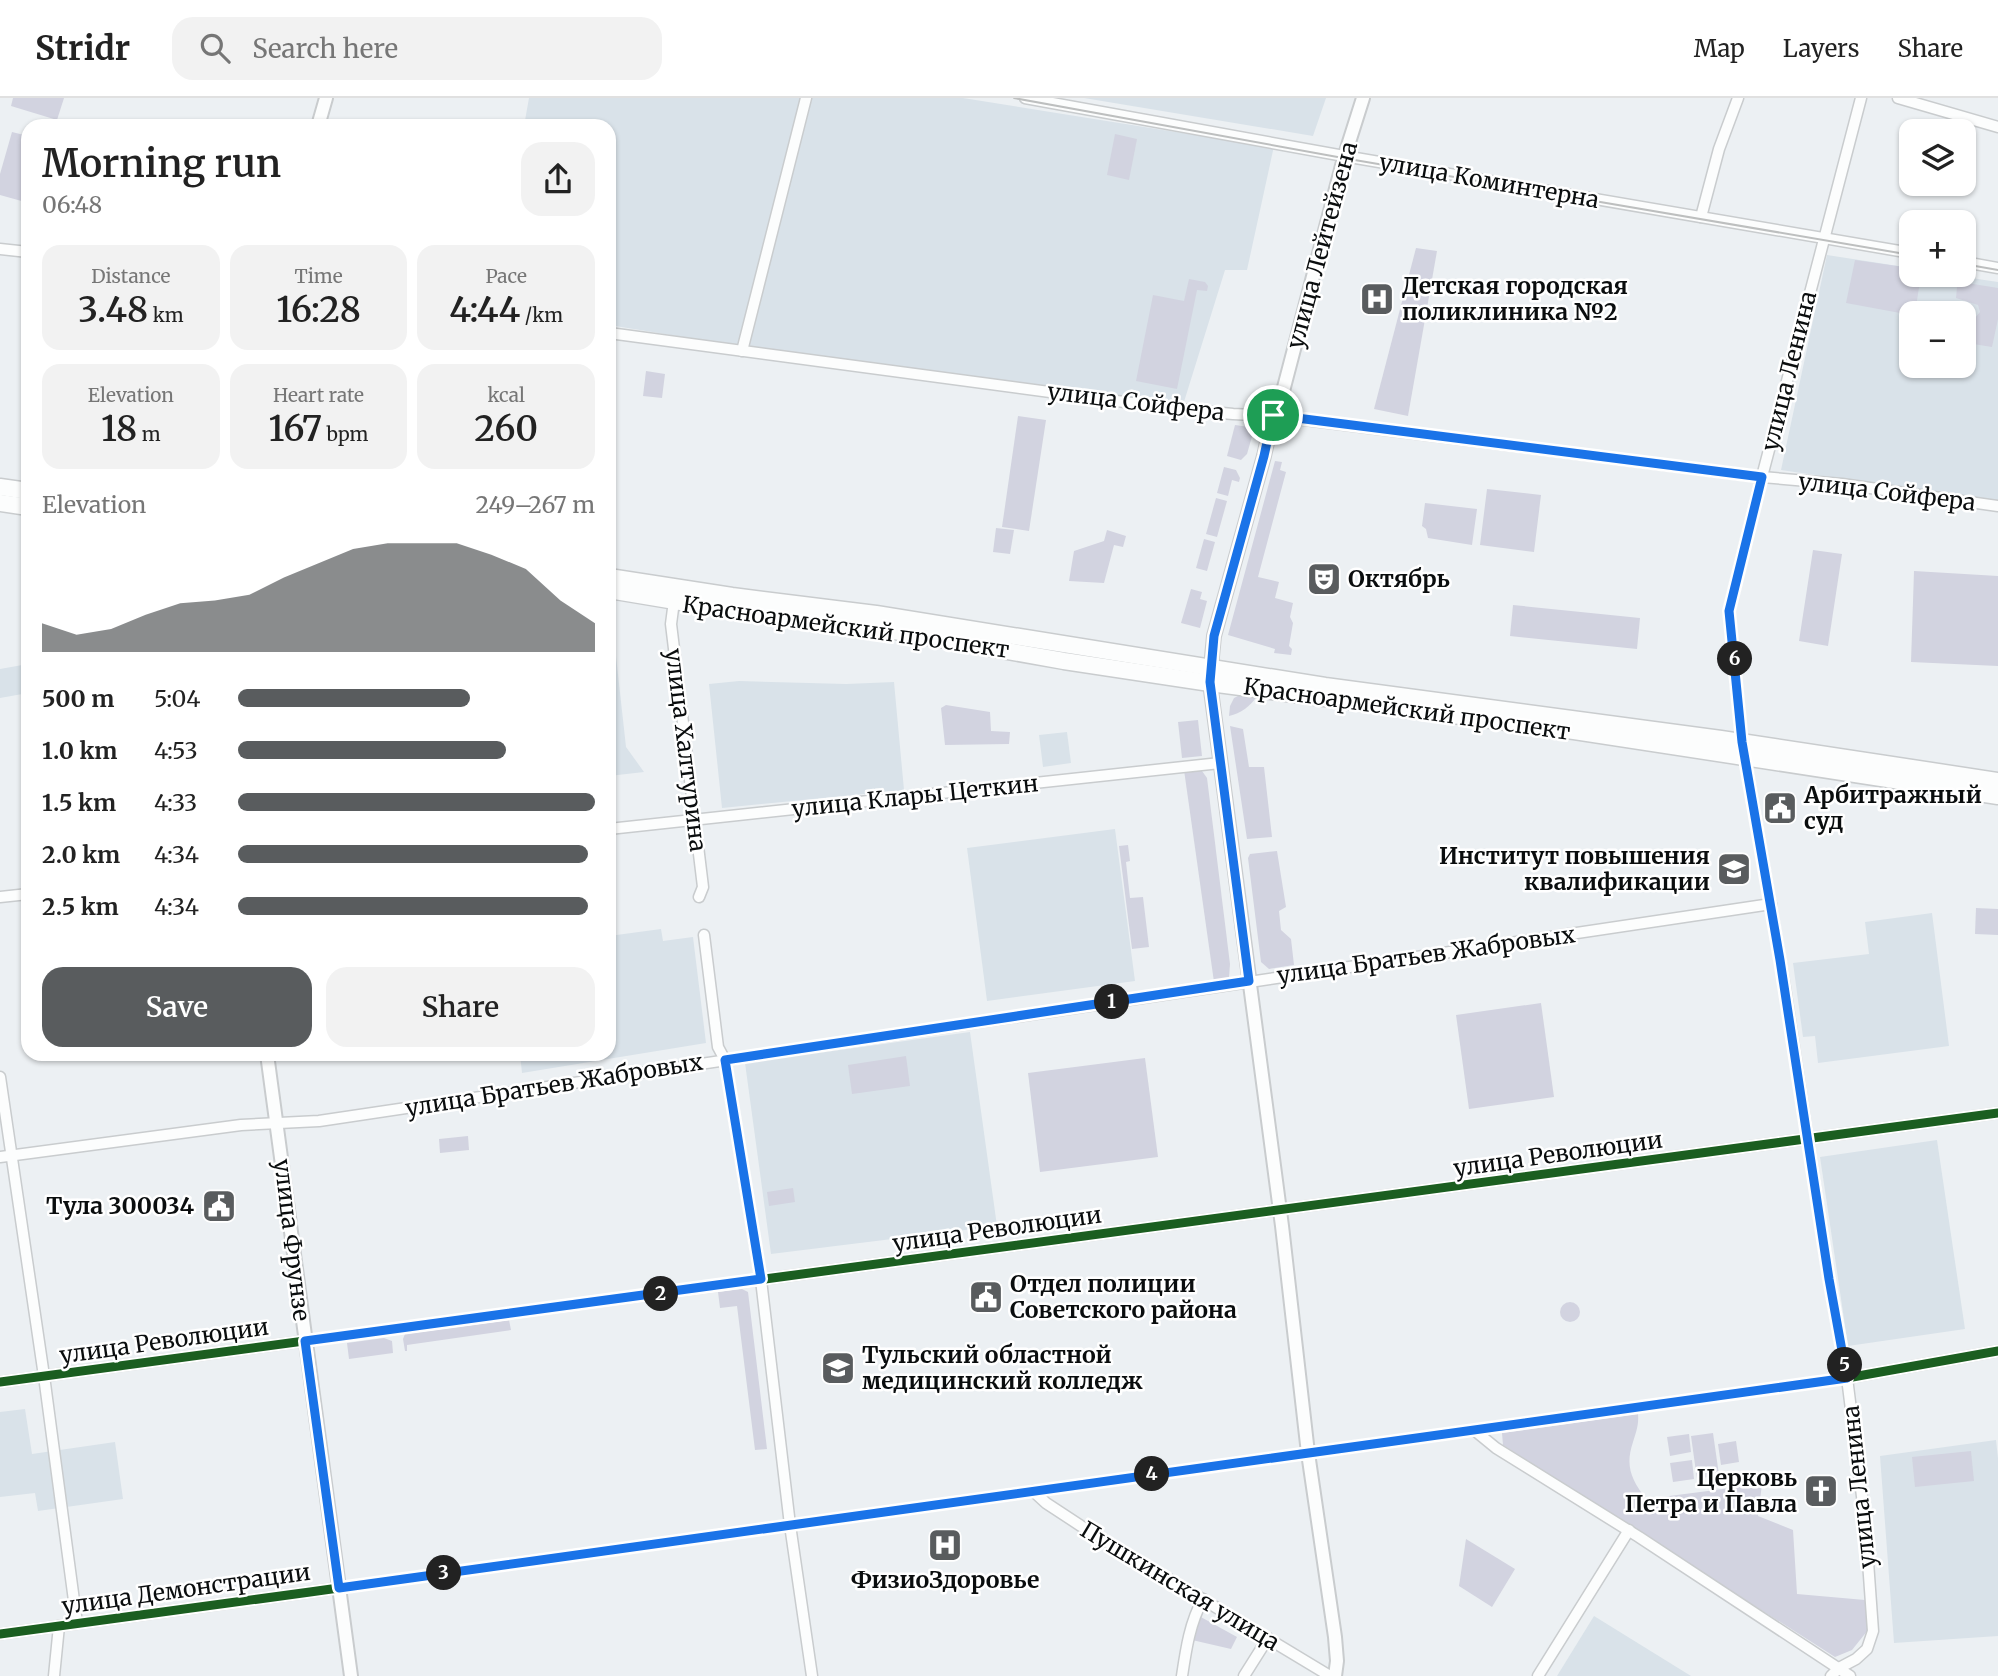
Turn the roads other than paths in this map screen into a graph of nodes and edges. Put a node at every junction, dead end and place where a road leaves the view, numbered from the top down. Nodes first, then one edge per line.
1 (326, 98) edge
2 (806, 98) edge
3 (1025, 98) edge
4 (1363, 98) edge
5 (1738, 98) edge
6 (1861, 98) edge
7 (1898, 98) edge
8 (320, 119) edge
9 (1998, 127) edge
10 (1344, 156) junction
11 (1701, 217) junction
12 (1824, 237) junction
13 (0, 249) edge
14 (21, 251) edge
15 (1899, 251) edge
16 (1976, 264) edge
17 (1998, 268) edge
18 (616, 333) edge
19 (741, 351) junction
20 (1273, 415) junction
21 (1762, 477) junction
22 (0, 487) edge
23 (21, 490) edge
24 (0, 503) edge
25 (21, 506) edge
26 (1998, 506) edge
27 (616, 578) edge
28 (616, 591) edge
29 (674, 601) junction
30 (1211, 675) junction
31 (1743, 750) junction
32 (1220, 763) junction
33 (1998, 781) edge
34 (1998, 796) edge
35 (695, 820) junction
36 (616, 829) edge
37 (21, 895) edge
38 (0, 897) edge
39 (699, 897) dead end
40 (1771, 904) junction
41 (704, 935) dead end
42 (1249, 981) junction
43 (725, 1060) junction
44 (268, 1061) edge
45 (0, 1077) edge
46 (1998, 1113) edge
47 (278, 1124) junction
48 (1807, 1139) junction
49 (6, 1156) edge
50 (1280, 1211) junction
51 (761, 1279) junction
52 (305, 1341) junction
53 (1998, 1351) edge
54 (44, 1376) junction
55 (1847, 1378) junction
56 (0, 1382) edge
57 (1474, 1430) junction
58 (1308, 1453) junction
59 (1034, 1491) junction
60 (790, 1525) junction
61 (1629, 1530) junction
62 (339, 1588) junction
63 (1203, 1599) junction
64 (77, 1623) junction
65 (59, 1626) junction
66 (0, 1634) edge
67 (1268, 1638) junction
68 (1835, 1672) edge
69 (54, 1676) edge
70 (351, 1676) edge
71 (812, 1676) edge
72 (1182, 1676) edge
73 (1244, 1676) edge
74 (1333, 1676) edge
75 (1538, 1676) edge
76 (1850, 1676) edge

1 - 8 street
2 - 19 street
3 - 10 street, улица Коминтерна
4 - 10 street, улица Лейтейзена
5 - 11 street
6 - 12 street, улица Ленина
7 - 9 street
10 - 11 street, улица Коминтерна
10 - 20 street, улица Лейтейзена
11 - 12 street, улица Коминтерна
12 - 15 street, улица Коминтерна
12 - 21 street, улица Ленина
13 - 14 street
16 - 17 street
18 - 19 street, улица Сойфера
19 - 20 street, улица Сойфера
20 - 21 street, улица Сойфера
20 - 30 street, улица Лейтейзена
21 - 26 street, улица Сойфера
21 - 31 street, улица Ленина
22 - 23 main road
24 - 25 main road
27 - 30 main road, Красноармейский проспект
28 - 29 main road, Красноармейский проспект
29 - 30 main road, Красноармейский проспект
29 - 35 street, улица Халтурина
30 - 31 main road, Красноармейский проспект
30 - 32 street, улица Лейтейзена
31 - 33 main road, Красноармейский проспект
31 - 34 main road, Красноармейский проспект
31 - 40 street, улица Ленина
32 - 35 street, улица Клары Цеткин
32 - 42 street, улица Лейтейзена
35 - 36 street, улица Клары Цеткин
35 - 39 street, улица Халтурина
37 - 38 street
40 - 42 street, улица Братьев Жабровых
40 - 48 street, улица Ленина
41 - 43 street
42 - 43 street, улица Братьев Жабровых
42 - 50 street, улица Лейтейзена
43 - 47 street, улица Братьев Жабровых
43 - 51 street
44 - 47 street, улица Фрунзе
45 - 49 street
46 - 48 street, улица Революции
47 - 49 street, улица Братьев Жабровых
47 - 52 street, улица Фрунзе
48 - 50 street, улица Революции
48 - 55 street, улица Ленина
49 - 54 street
50 - 51 street, улица Революции
50 - 58 street, улица Лейтейзена
51 - 52 street, улица Революции
51 - 60 street
52 - 54 street, улица Революции
52 - 62 street, улица Фрунзе
53 - 55 street, улица Демонстрации
54 - 56 street, улица Революции
54 - 64 street
55 - 57 street, улица Демонстрации
55 - 68 street, улица Ленина
57 - 58 street, улица Демонстрации
57 - 61 street
58 - 59 street, улица Демонстрации
58 - 74 street, улица Лейтейзена
59 - 60 street, улица Демонстрации
59 - 63 street, Пушкинская улица
60 - 62 street, улица Демонстрации
60 - 71 street
61 - 68 street
61 - 75 street
62 - 64 street, улица Демонстрации
62 - 70 street, улица Фрунзе
63 - 67 street, Пушкинская улица
63 - 72 street
64 - 65 street, улица Демонстрации
65 - 66 street, улица Демонстрации
65 - 69 street
67 - 73 street
67 - 74 street, Пушкинская улица
68 - 76 street

